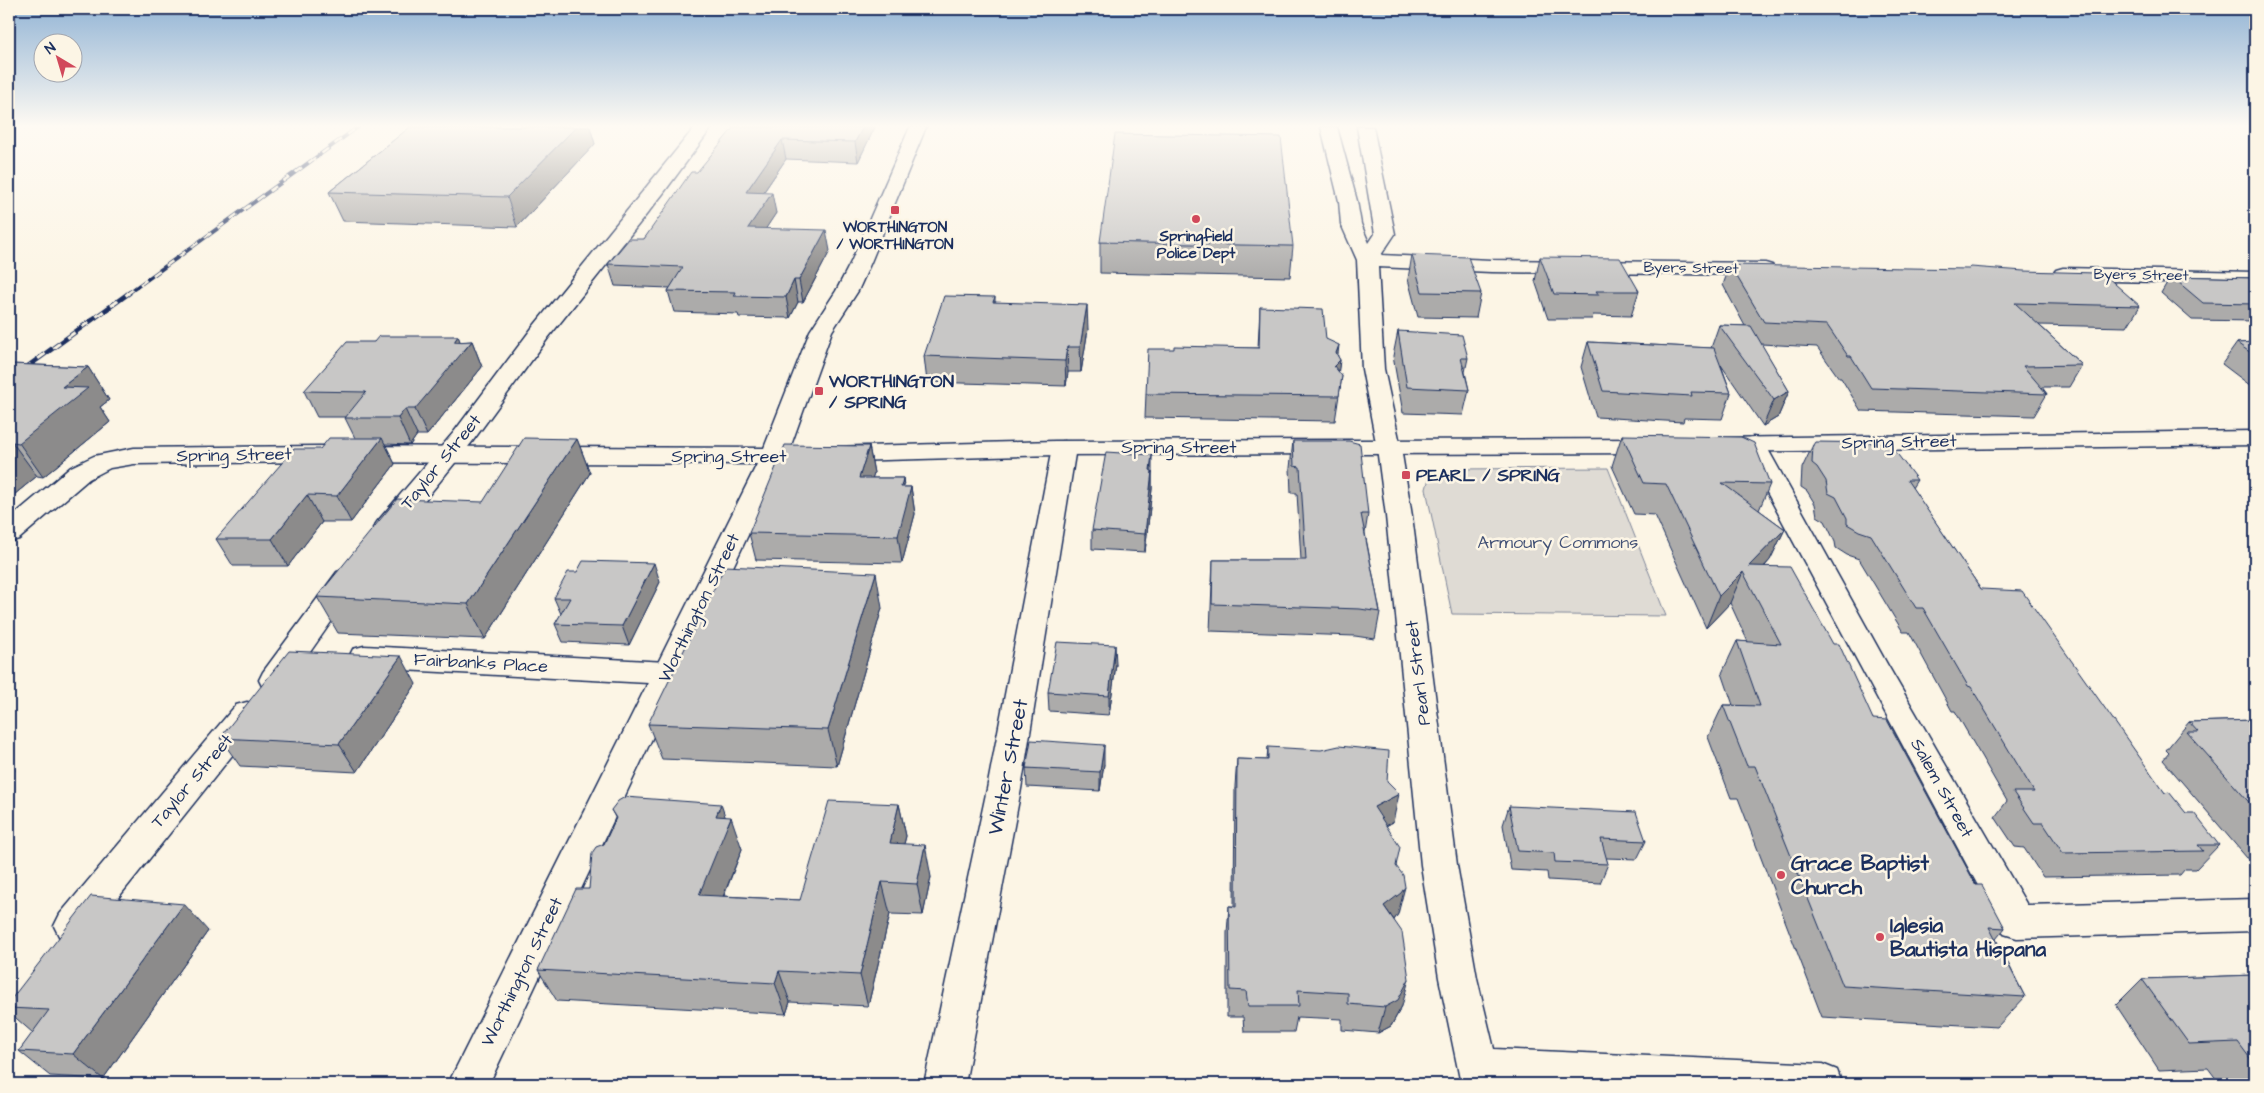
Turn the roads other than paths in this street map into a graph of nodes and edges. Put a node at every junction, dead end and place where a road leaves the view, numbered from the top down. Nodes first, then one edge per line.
1 (665, 178) edge
2 (896, 178) edge
3 (1342, 178) edge
4 (1375, 178) edge
5 (1367, 260) junction
6 (1784, 269) edge
7 (2040, 273) edge
8 (2255, 278) edge
9 (2255, 438) edge
10 (1752, 444) junction
11 (1064, 448) junction
12 (1389, 448) junction
13 (449, 455) junction
14 (773, 456) junction
15 (9, 533) edge
16 (318, 655) junction
17 (667, 673) junction
18 (2255, 916) edge
19 (53, 952) edge
20 (1480, 1076) edge
21 (468, 1084) edge
22 (944, 1084) edge
23 (1822, 1084) edge

1 - 13 street, Taylor Street
2 - 14 street, Worthington Street
3 - 5 street, Pearl Street
4 - 5 street
5 - 6 street, Byers Street
5 - 12 street, Pearl Street
7 - 8 street, Byers Street
9 - 10 street, Spring Street
10 - 12 street, Spring Street
10 - 18 street, Salem Street
11 - 12 street, Spring Street
11 - 14 street, Spring Street
11 - 22 street, Winter Street
12 - 20 street, Pearl Street
13 - 14 street, Spring Street
13 - 15 street, Spring Street
13 - 16 street, Taylor Street
14 - 17 street, Worthington Street
16 - 17 street, Fairbanks Place
16 - 19 street, Taylor Street
17 - 21 street, Worthington Street
20 - 23 street

